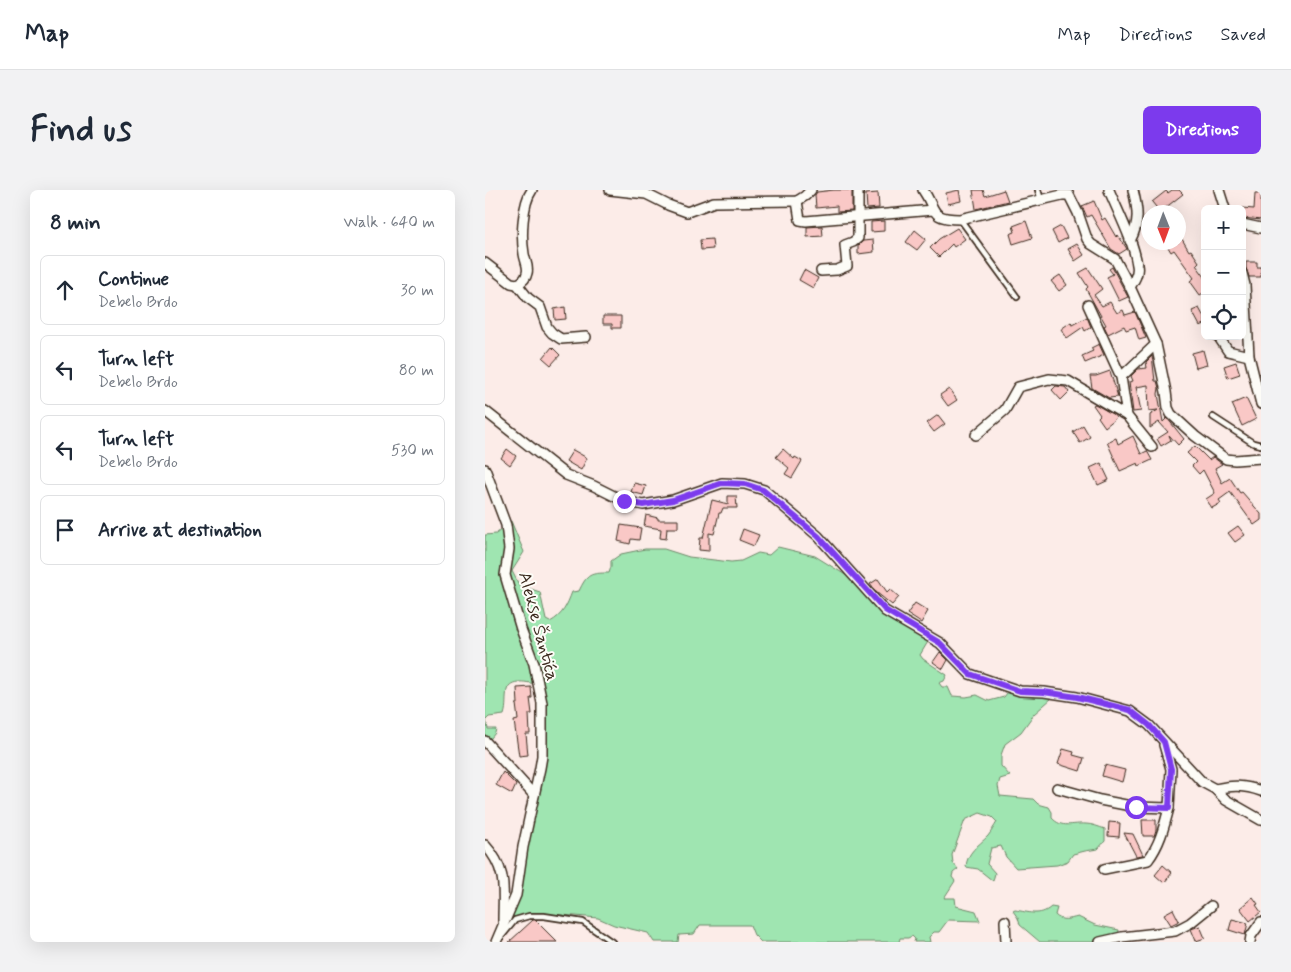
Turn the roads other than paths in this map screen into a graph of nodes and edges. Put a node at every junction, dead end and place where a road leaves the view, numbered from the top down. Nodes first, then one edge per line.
1 (533, 190) edge
2 (610, 190) edge
3 (811, 190) edge
4 (858, 190) edge
5 (923, 190) edge
6 (1038, 190) edge
7 (1109, 190) edge
8 (1133, 190) edge
9 (1219, 190) edge
10 (1041, 200) junction
11 (797, 201) junction
12 (1224, 205) edge
13 (933, 210) junction
14 (859, 217) junction
15 (960, 219) junction
16 (1246, 225) edge
17 (1261, 228) edge
18 (1130, 241) junction
19 (485, 263) edge
20 (821, 271) dead end
21 (517, 284) junction
22 (1130, 287) junction
23 (1246, 295) edge
24 (1017, 297) dead end
25 (1089, 305) dead end
26 (586, 337) dead end
27 (1221, 340) edge
28 (1156, 344) junction
29 (1249, 356) junction
30 (1121, 376) junction
31 (1261, 404) edge
32 (485, 411) edge
33 (1127, 416) junction
34 (1213, 417) dead end
35 (976, 435) dead end
36 (1261, 445) edge
37 (1152, 447) dead end
38 (1261, 458) edge
39 (485, 470) edge
40 (485, 741) edge
41 (1164, 742) junction
42 (1057, 788) dead end
43 (1215, 789) junction
44 (1261, 791) edge
45 (534, 795) junction
46 (1169, 808) junction
47 (1261, 820) edge
48 (485, 844) edge
49 (1104, 869) dead end
50 (1211, 906) dead end
51 (1005, 921) dead end
52 (1261, 922) edge
53 (503, 924) junction
54 (497, 942) edge
55 (612, 942) edge
56 (1006, 942) edge
57 (1100, 942) edge
58 (1250, 942) edge

1 - 21 street
2 - 11 street
3 - 11 street
4 - 14 street
5 - 13 street
6 - 10 lane
7 - 18 street
8 - 18 street
9 - 12 street
10 - 15 street
10 - 22 street
11 - 14 street
13 - 14 street
13 - 15 street
14 - 20 street
15 - 24 lane
16 - 17 street
18 - 22 street
19 - 21 street
21 - 26 street
22 - 28 street
23 - 29 street
25 - 30 street
27 - 29 street
28 - 30 street
28 - 38 street
29 - 31 street
30 - 33 street
32 - 41 street
33 - 35 street
33 - 37 street
34 - 36 lane
39 - 45 street, Alekse Šantića
40 - 45 street
41 - 43 street
41 - 46 street
42 - 46 street
43 - 44 street
43 - 47 street
45 - 53 street, Alekse Šantića
46 - 49 street
48 - 53 street, Alekse Šantića
50 - 57 street
51 - 56 street
52 - 58 street
53 - 54 street, Alekse Šantića
54 - 55 lane, Alekse Šantića

